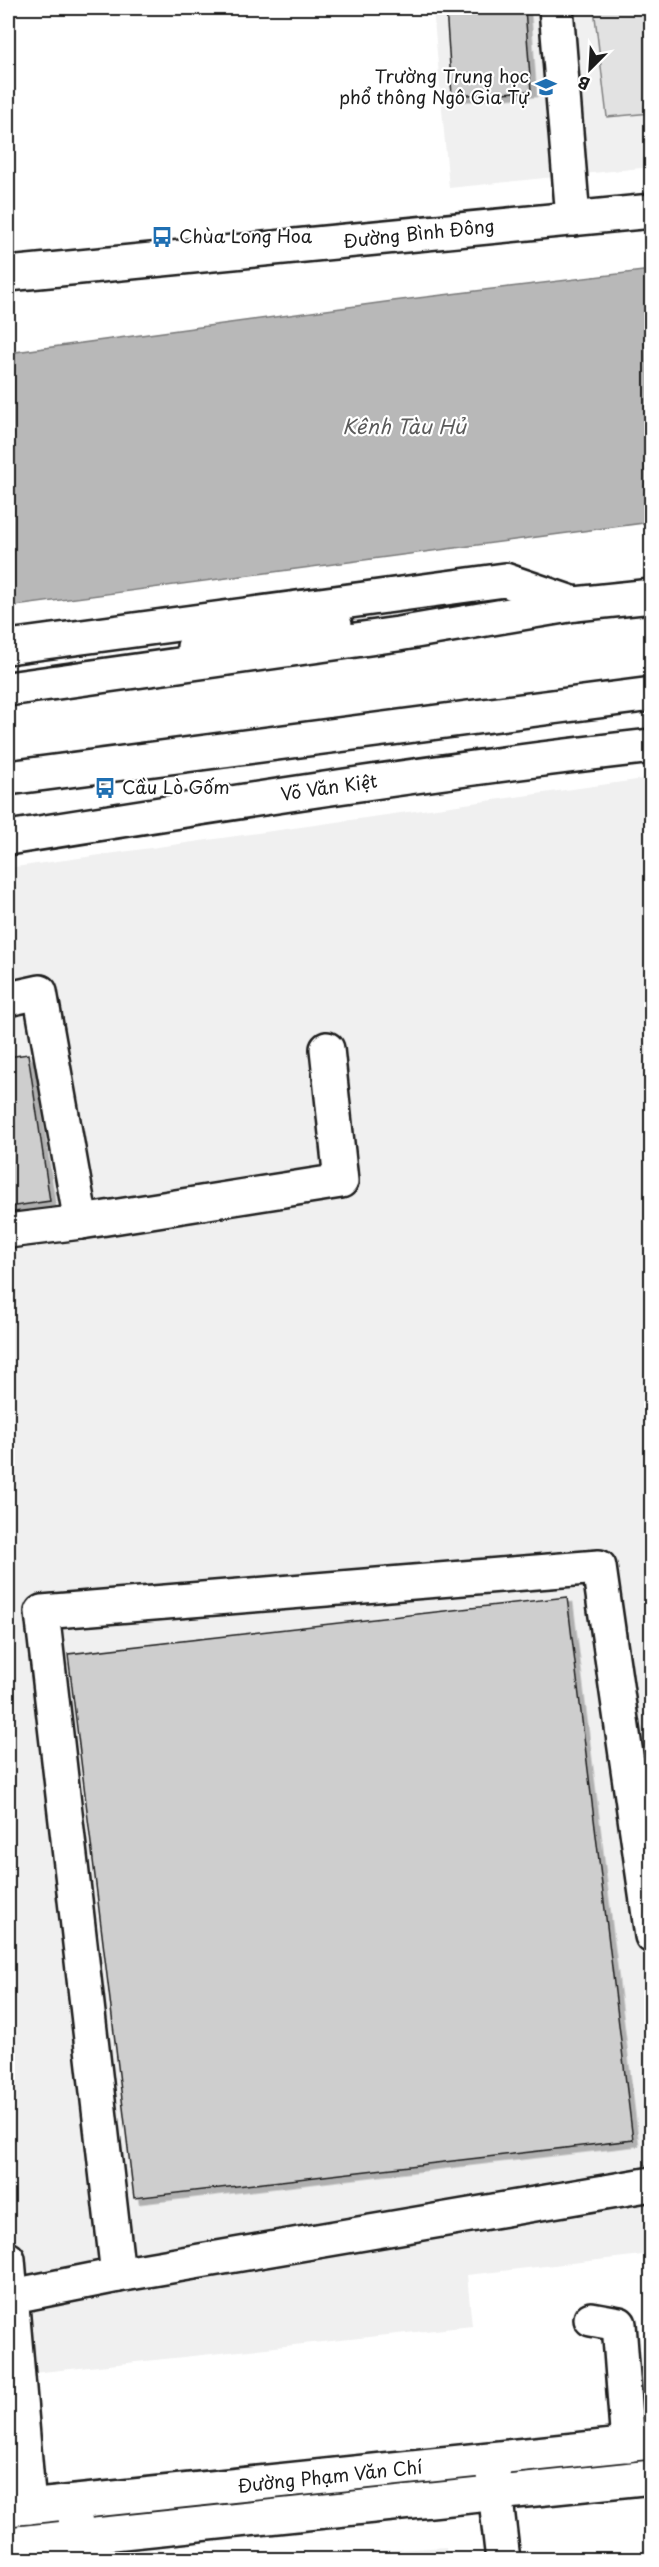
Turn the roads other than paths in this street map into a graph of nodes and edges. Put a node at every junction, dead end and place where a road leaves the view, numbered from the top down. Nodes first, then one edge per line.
1 (556, 8) edge
2 (651, 212) edge
3 (573, 219) junction
4 (8, 274) edge
5 (651, 596) edge
6 (575, 604) junction
7 (8, 647) edge
8 (8, 689) edge
9 (651, 694) edge
10 (651, 746) edge
11 (8, 778) edge
12 (8, 838) edge
13 (8, 999) edge
14 (327, 1049) dead end
15 (81, 1222) junction
16 (8, 1231) edge
17 (651, 1936) edge
18 (651, 2184) edge
19 (8, 2259) edge
20 (118, 2275) junction
21 (9, 2297) edge
22 (591, 2319) dead end
23 (640, 2443) edge
24 (491, 2460) junction
25 (651, 2477) edge
26 (495, 2493) junction
27 (74, 2502) junction
28 (19, 2508) edge
29 (8, 2544) edge
30 (79, 2548) edge
31 (503, 2559) edge

1 - 3 main road
2 - 3 main road, Đường Bình Đông
3 - 4 main road, Đường Bình Đông
5 - 6 main road
6 - 7 main road
6 - 8 main road
9 - 11 main road
10 - 12 main road, Võ Văn Kiệt
13 - 15 main road
14 - 15 main road
15 - 16 main road
17 - 20 main road
18 - 20 main road
19 - 21 main road
20 - 21 main road
21 - 28 main road
22 - 23 main road
23 - 24 main road, Đường Phạm Văn Chí
24 - 26 main road
24 - 27 main road, Đường Phạm Văn Chí
25 - 26 main road, Đường Phạm Văn Chí
26 - 30 main road, Đường Phạm Văn Chí
26 - 31 main road
27 - 28 main road, Đường Phạm Văn Chí
27 - 30 main road
29 - 30 main road, Đường Phạm Văn Chí

